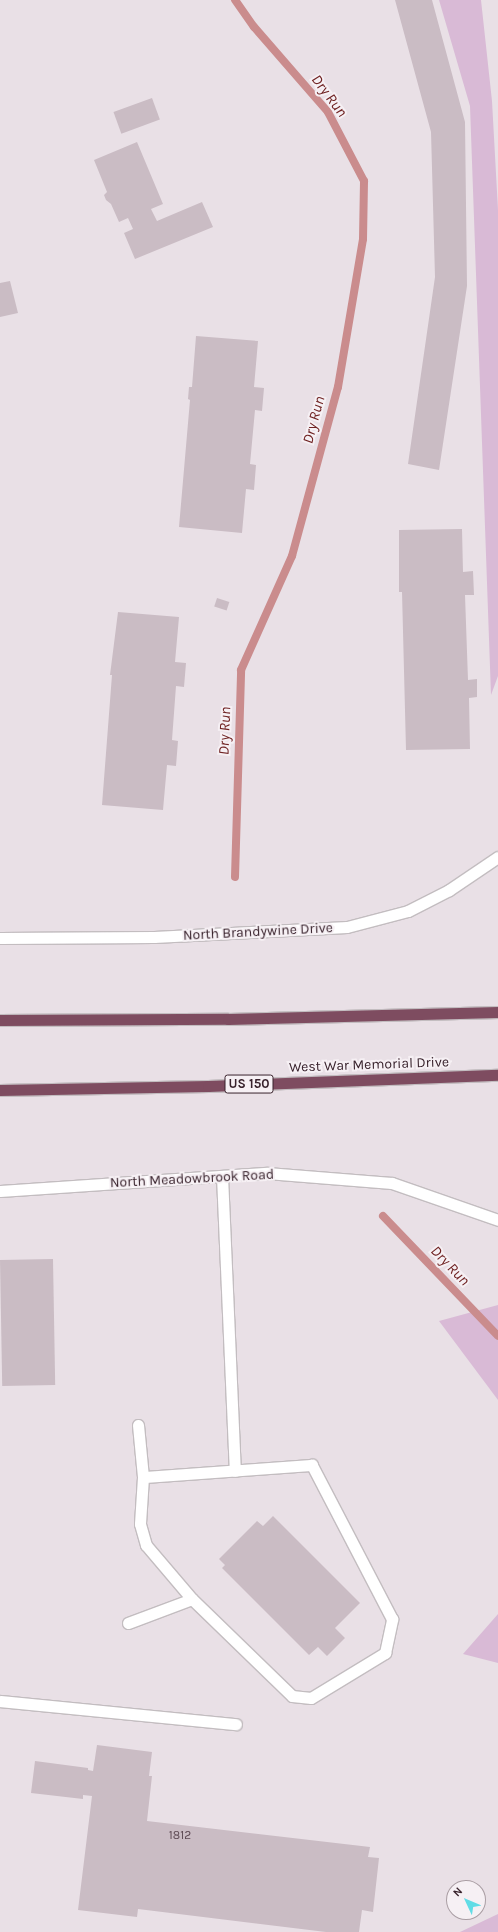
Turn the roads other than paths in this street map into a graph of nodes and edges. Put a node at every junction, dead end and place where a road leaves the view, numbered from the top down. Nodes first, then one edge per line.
1 (498, 857) edge
2 (0, 938) edge
3 (498, 1012) edge
4 (0, 1020) edge
5 (498, 1075) edge
6 (0, 1090) edge
7 (222, 1176) junction
8 (0, 1190) edge
9 (498, 1220) edge
10 (138, 1425) dead end
11 (235, 1472) junction
12 (142, 1477) junction
13 (192, 1599) junction
14 (128, 1623) dead end
15 (0, 1702) edge
16 (236, 1724) dead end

1 - 2 street, North Brandywine Drive
3 - 4 highway
5 - 6 highway, West War Memorial Drive / US 150
7 - 8 street, North Meadowbrook Road
7 - 9 street, North Meadowbrook Road
7 - 11 street
10 - 12 street
11 - 12 street
11 - 13 street
12 - 13 street
13 - 14 street
15 - 16 street

